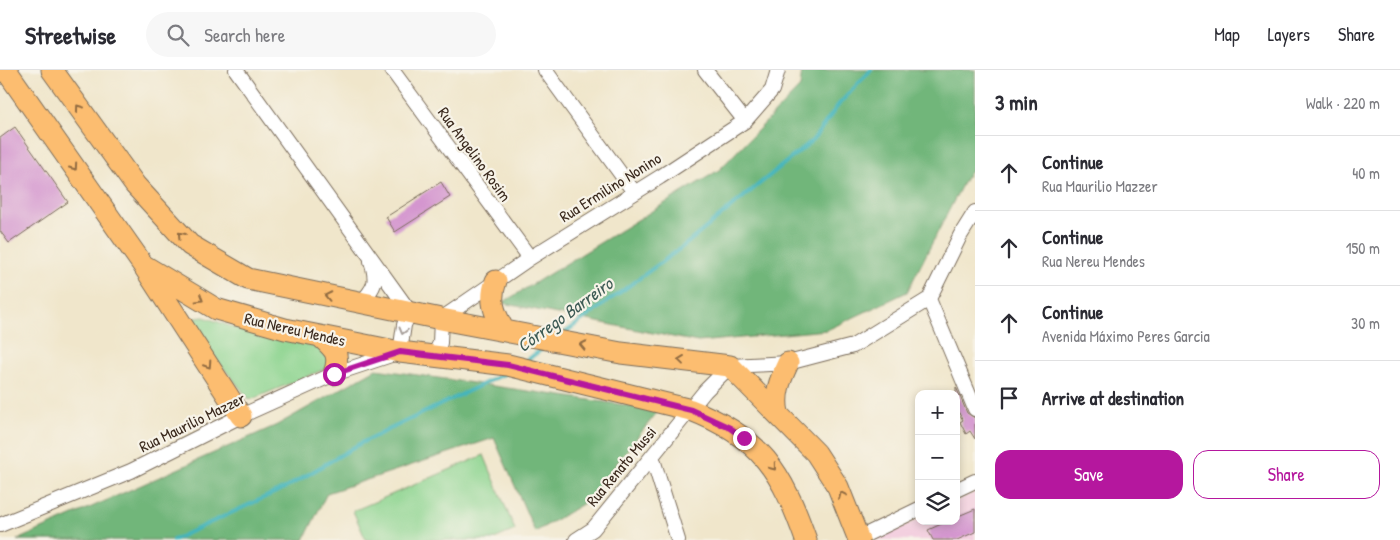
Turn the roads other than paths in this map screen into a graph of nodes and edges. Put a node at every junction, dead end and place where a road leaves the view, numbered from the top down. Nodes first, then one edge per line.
1 (6, 70) edge
2 (52, 70) edge
3 (236, 70) edge
4 (392, 70) edge
5 (545, 70) edge
6 (705, 70) edge
7 (778, 70) edge
8 (744, 121) junction
9 (634, 192) junction
10 (975, 212) edge
11 (368, 253) junction
12 (530, 258) junction
13 (143, 265) junction
14 (496, 281) junction
15 (928, 299) junction
16 (361, 303) junction
17 (410, 312) junction
18 (442, 319) junction
19 (503, 329) junction
20 (320, 336) junction
21 (400, 352) junction
22 (434, 356) junction
23 (788, 363) junction
24 (730, 366) junction
25 (334, 374) junction
26 (975, 409) edge
27 (691, 410) junction
28 (778, 413) junction
29 (241, 416) junction
30 (652, 456) junction
31 (975, 481) edge
32 (960, 488) edge
33 (915, 511) edge
34 (0, 525) edge
35 (859, 539) edge
36 (576, 540) edge
37 (678, 540) edge
38 (806, 540) edge

1 -> 13 main road, Rua Nereu Mendes
16 -> 2 main road
3 - 11 street
4 - 12 street, Rua Angelino Rosim
5 - 9 street
6 - 8 street
7 - 8 street, Rua Ermilino Nonino
8 - 9 street, Rua Ermilino Nonino
9 - 12 street, Rua Ermilino Nonino
10 - 15 street
11 - 16 street
11 - 17 street
12 - 14 street, Rua Ermilino Nonino
13 -> 20 main road, Rua Nereu Mendes
13 -> 29 main road
14 - 18 street, Rua Ermilino Nonino
14 - 19 main road
15 - 23 street
15 - 26 street
16 - 17 main road
17 - 18 main road
17 -> 21 street
18 - 19 main road
18 - 22 street
24 -> 19 main road
20 - 21 main road, Rua Nereu Mendes
20 - 25 main road
21 - 22 main road, Rua Nereu Mendes
21 - 25 street, Rua Maurilio Mazzer
22 - 27 main road, Rua Nereu Mendes
23 - 24 street
23 - 28 main road
24 - 27 street, Rua Renato Mussi
24 - 28 main road
25 - 29 street, Rua Maurilio Mazzer
27 - 30 street, Rua Renato Mussi
27 -> 38 main road, Rua Nereu Mendes
35 -> 28 main road
29 - 34 street, Rua Maurilio Mazzer
30 - 36 street, Rua Renato Mussi
30 - 37 street
31 - 32 street
33 - 35 street

